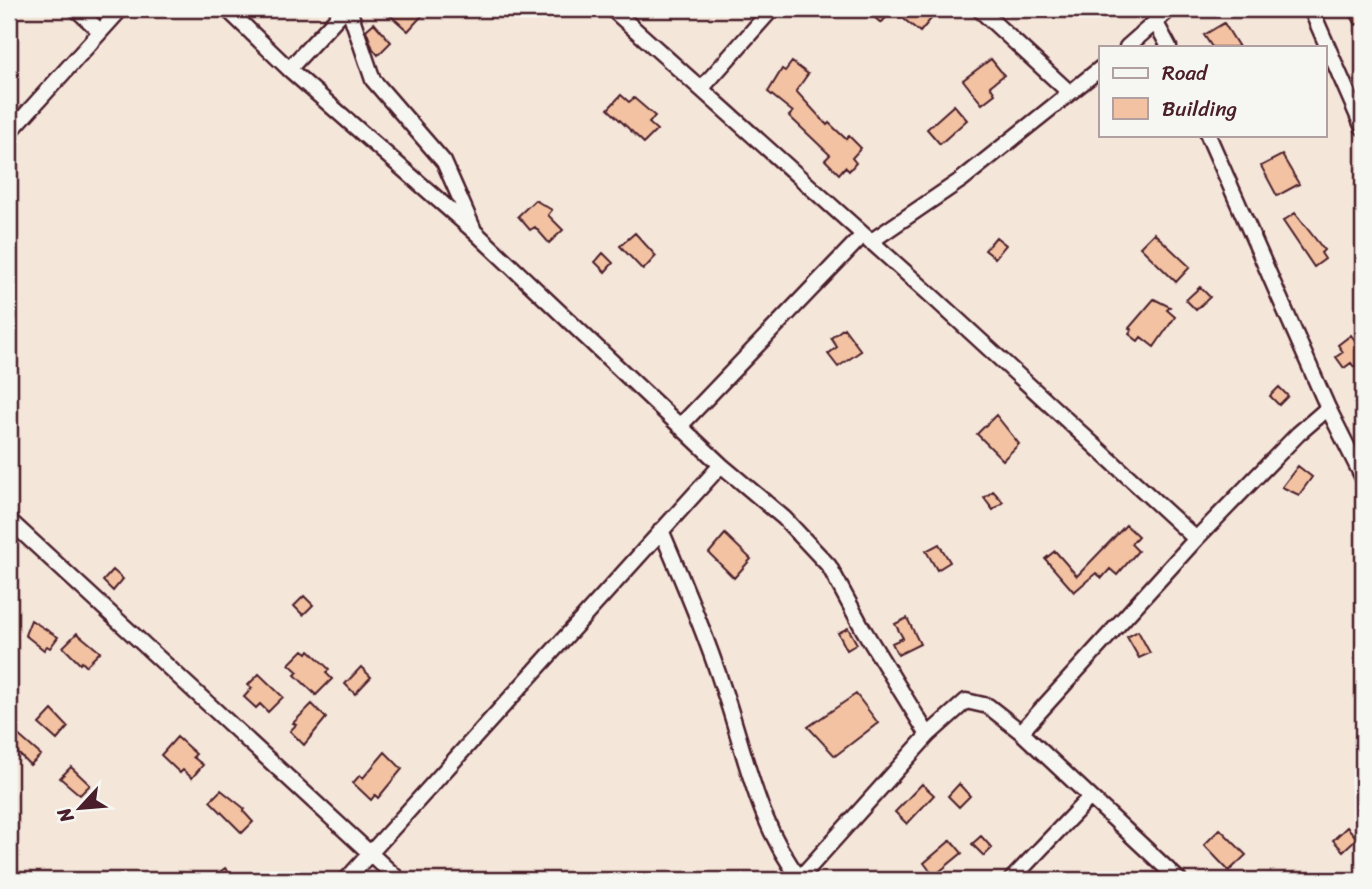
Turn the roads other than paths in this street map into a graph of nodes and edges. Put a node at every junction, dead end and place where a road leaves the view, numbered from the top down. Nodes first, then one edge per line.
1 (76, 9) edge
2 (121, 9) edge
3 (227, 9) edge
4 (347, 9) edge
5 (612, 9) edge
6 (772, 9) edge
7 (979, 9) edge
8 (1170, 9) edge
9 (1311, 9) edge
10 (1156, 23) junction
11 (100, 31) junction
12 (1128, 46) edge
13 (1168, 46) edge
14 (289, 69) junction
15 (1099, 70) edge
16 (701, 89) junction
17 (1070, 93) junction
18 (1363, 128) edge
19 (9, 133) edge
20 (1209, 136) edge
21 (475, 232) junction
22 (866, 239) junction
23 (1328, 408) junction
24 (681, 425) junction
25 (1360, 456) edge
26 (721, 465) junction
27 (1363, 478) edge
28 (9, 520) edge
29 (661, 530) junction
30 (1196, 540) junction
31 (1021, 732) junction
32 (928, 735) junction
33 (1090, 797) junction
34 (370, 855) junction
35 (346, 880) edge
36 (399, 880) edge
37 (800, 880) edge
38 (1011, 880) edge
39 (1179, 880) edge

1 - 11 street
2 - 11 street
3 - 14 street
4 - 14 street
4 - 21 street
5 - 16 street
6 - 16 street
7 - 17 street
8 - 10 street
9 - 18 street
10 - 12 street
10 - 13 street
11 - 19 street
14 - 21 street
15 - 17 street
16 - 22 street
17 - 22 street
20 - 23 street
21 - 24 street
22 - 24 street
22 - 30 street
23 - 25 street
23 - 30 street
24 - 26 street
25 - 27 street
26 - 29 street
26 - 32 street
28 - 34 street
29 - 34 street
29 - 37 street
30 - 31 street
31 - 32 street
31 - 33 street
32 - 37 street
33 - 38 street
33 - 39 street
34 - 35 street
34 - 36 street

